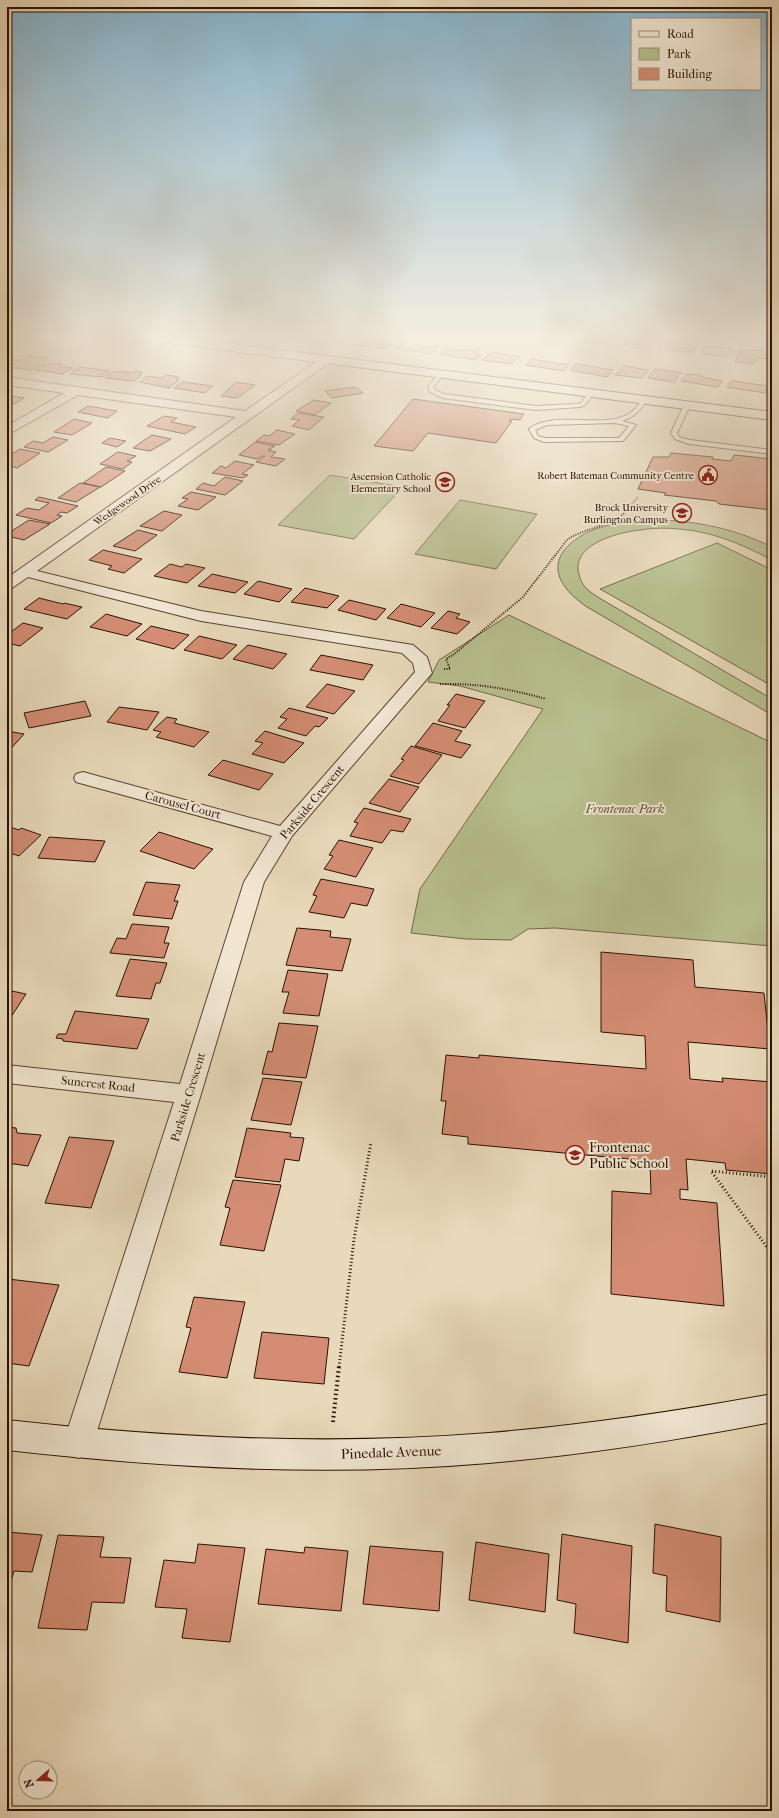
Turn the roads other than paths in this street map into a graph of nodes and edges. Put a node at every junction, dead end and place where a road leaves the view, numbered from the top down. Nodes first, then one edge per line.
1 (25, 421) edge
2 (238, 421) edge
3 (615, 421) joint
4 (680, 421) edge
5 (7, 431) edge
6 (772, 452) edge
7 (25, 572) junction
8 (7, 585) edge
9 (83, 778) dead end
10 (284, 833) junction
11 (7, 1074) edge
12 (189, 1094) junction
13 (772, 1408) edge
14 (7, 1435) edge
15 (78, 1444) junction

1 - 5 street
2 - 7 street, Wedgewood Drive
3 - 3 lane
4 - 6 lane
7 - 8 street, Wedgewood Drive
7 - 10 street, Parkside Crescent
9 - 10 street, Carousel Court
10 - 12 street, Parkside Crescent
11 - 12 street, Suncrest Road
12 - 15 street, Parkside Crescent
13 - 15 main road, Pinedale Avenue
14 - 15 main road, Pinedale Avenue

